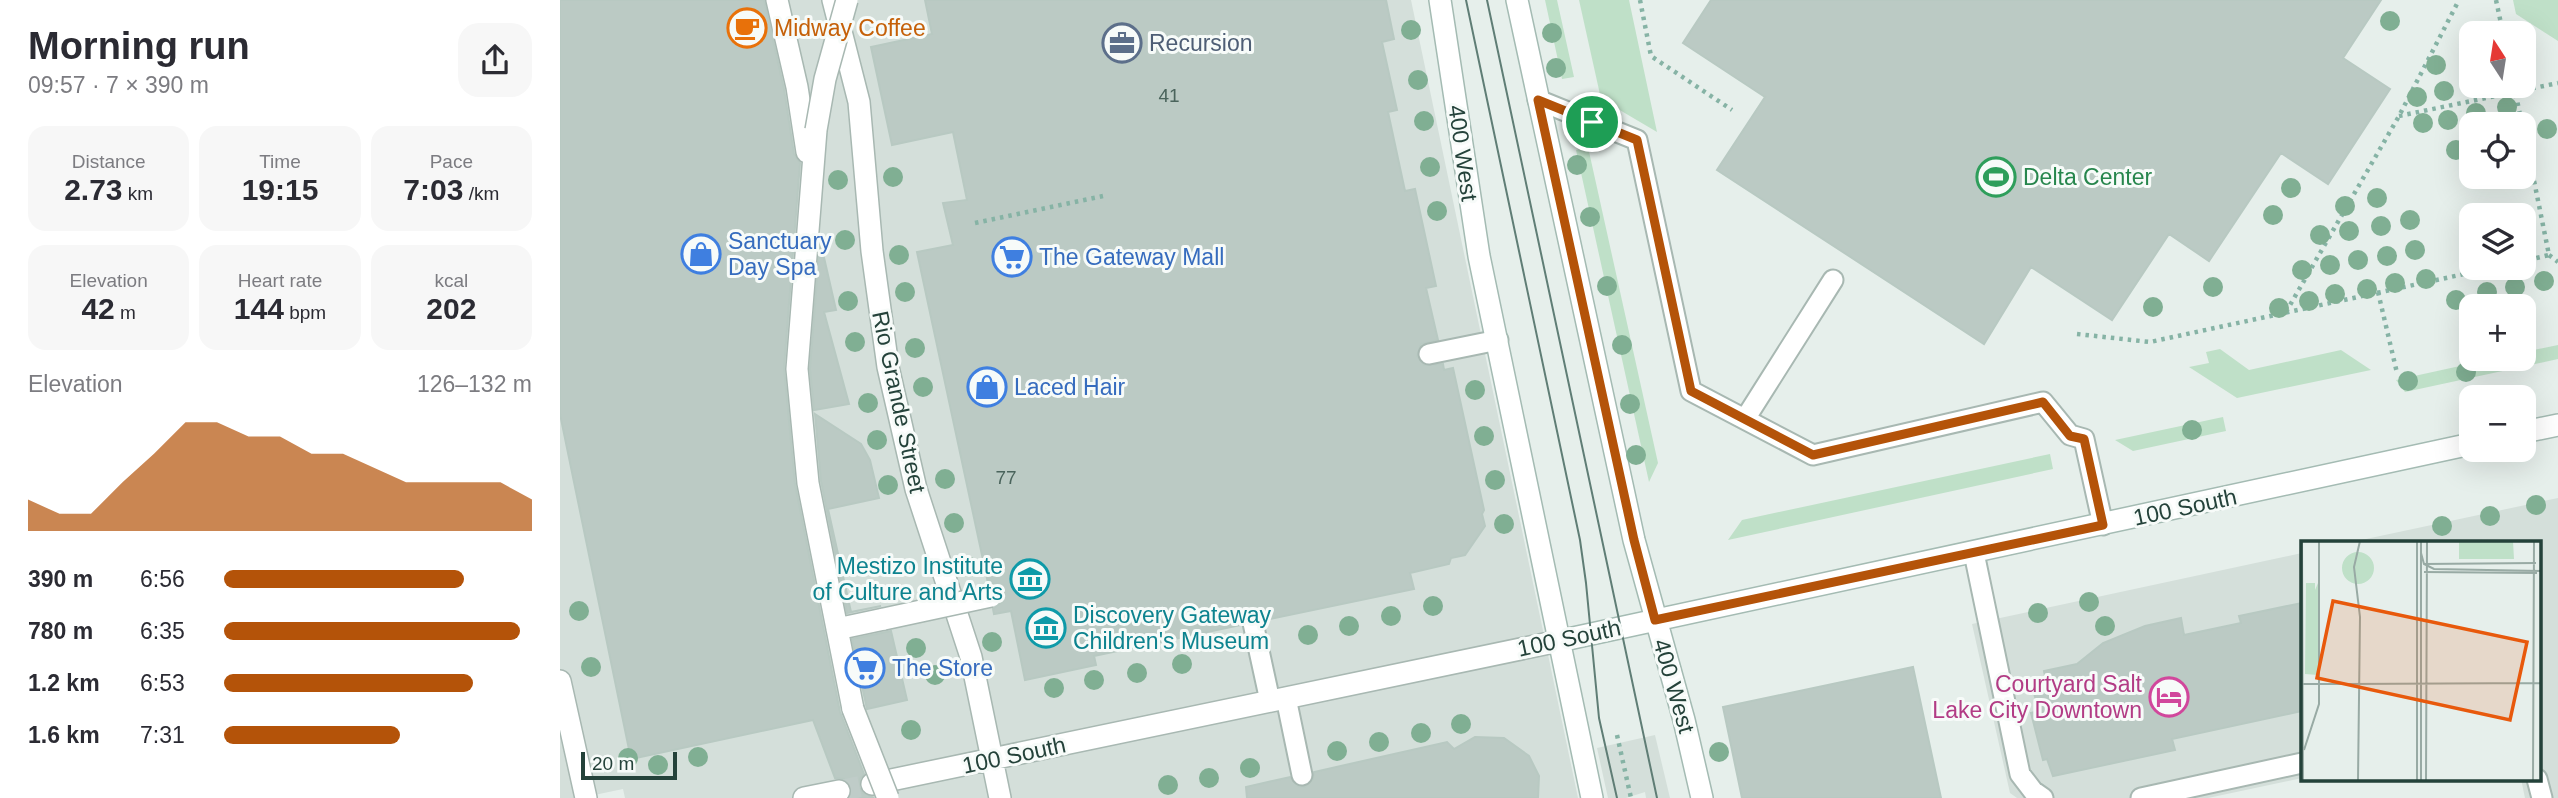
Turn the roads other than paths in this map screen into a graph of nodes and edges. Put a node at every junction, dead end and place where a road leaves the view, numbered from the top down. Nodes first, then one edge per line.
1 (777, 0) edge
2 (833, 0) edge
3 (847, 0) edge
4 (1440, 0) edge
5 (1517, 0) edge
6 (1538, 100) junction
7 (811, 178) junction
8 (1833, 280) dead end
9 (1498, 340) junction
10 (1429, 354) dead end
11 (1745, 419) junction
12 (2558, 425) edge
13 (2536, 430) edge
14 (2459, 447) edge
15 (2103, 525) junction
16 (1974, 553) junction
17 (991, 596) dead end
18 (1655, 620) junction
19 (1253, 623) dead end
20 (837, 629) junction
21 (1559, 641) junction
22 (560, 681) edge
23 (1278, 699) junction
24 (992, 760) junction
25 (2301, 764) edge
26 (1302, 775) dead end
27 (2537, 780) edge
28 (839, 791) dead end
29 (880, 791) edge
30 (586, 798) edge
31 (804, 798) edge
32 (1000, 798) edge
33 (1592, 798) edge
34 (1702, 798) edge
35 (2043, 798) edge
36 (2141, 798) edge
37 (2542, 798) edge

1 - 7 street
2 - 24 street, Rio Grande Street
3 - 7 street, bridge
4 - 9 street, 400 West
5 - 6 street, 400 West
6 - 11 lane
6 - 18 street, 400 West
7 - 20 street
8 - 11 lane
9 - 10 lane
9 - 21 street, 400 West
11 - 15 lane
12 - 13 street
14 - 15 street, 100 South
15 - 16 street, 100 South
16 - 18 street, 100 South
16 - 35 lane
17 - 20 street, bridge
18 - 21 street, 100 South
18 - 34 street, 400 West
19 - 23 lane
20 - 29 street, bridge
21 - 23 street, 100 South
21 - 33 street, 400 West
22 - 30 street
23 - 24 street, 100 South
23 - 26 lane
24 - 29 street, 100 South
24 - 32 street, Rio Grande Street
25 - 36 lane
27 - 37 lane
28 - 31 street

